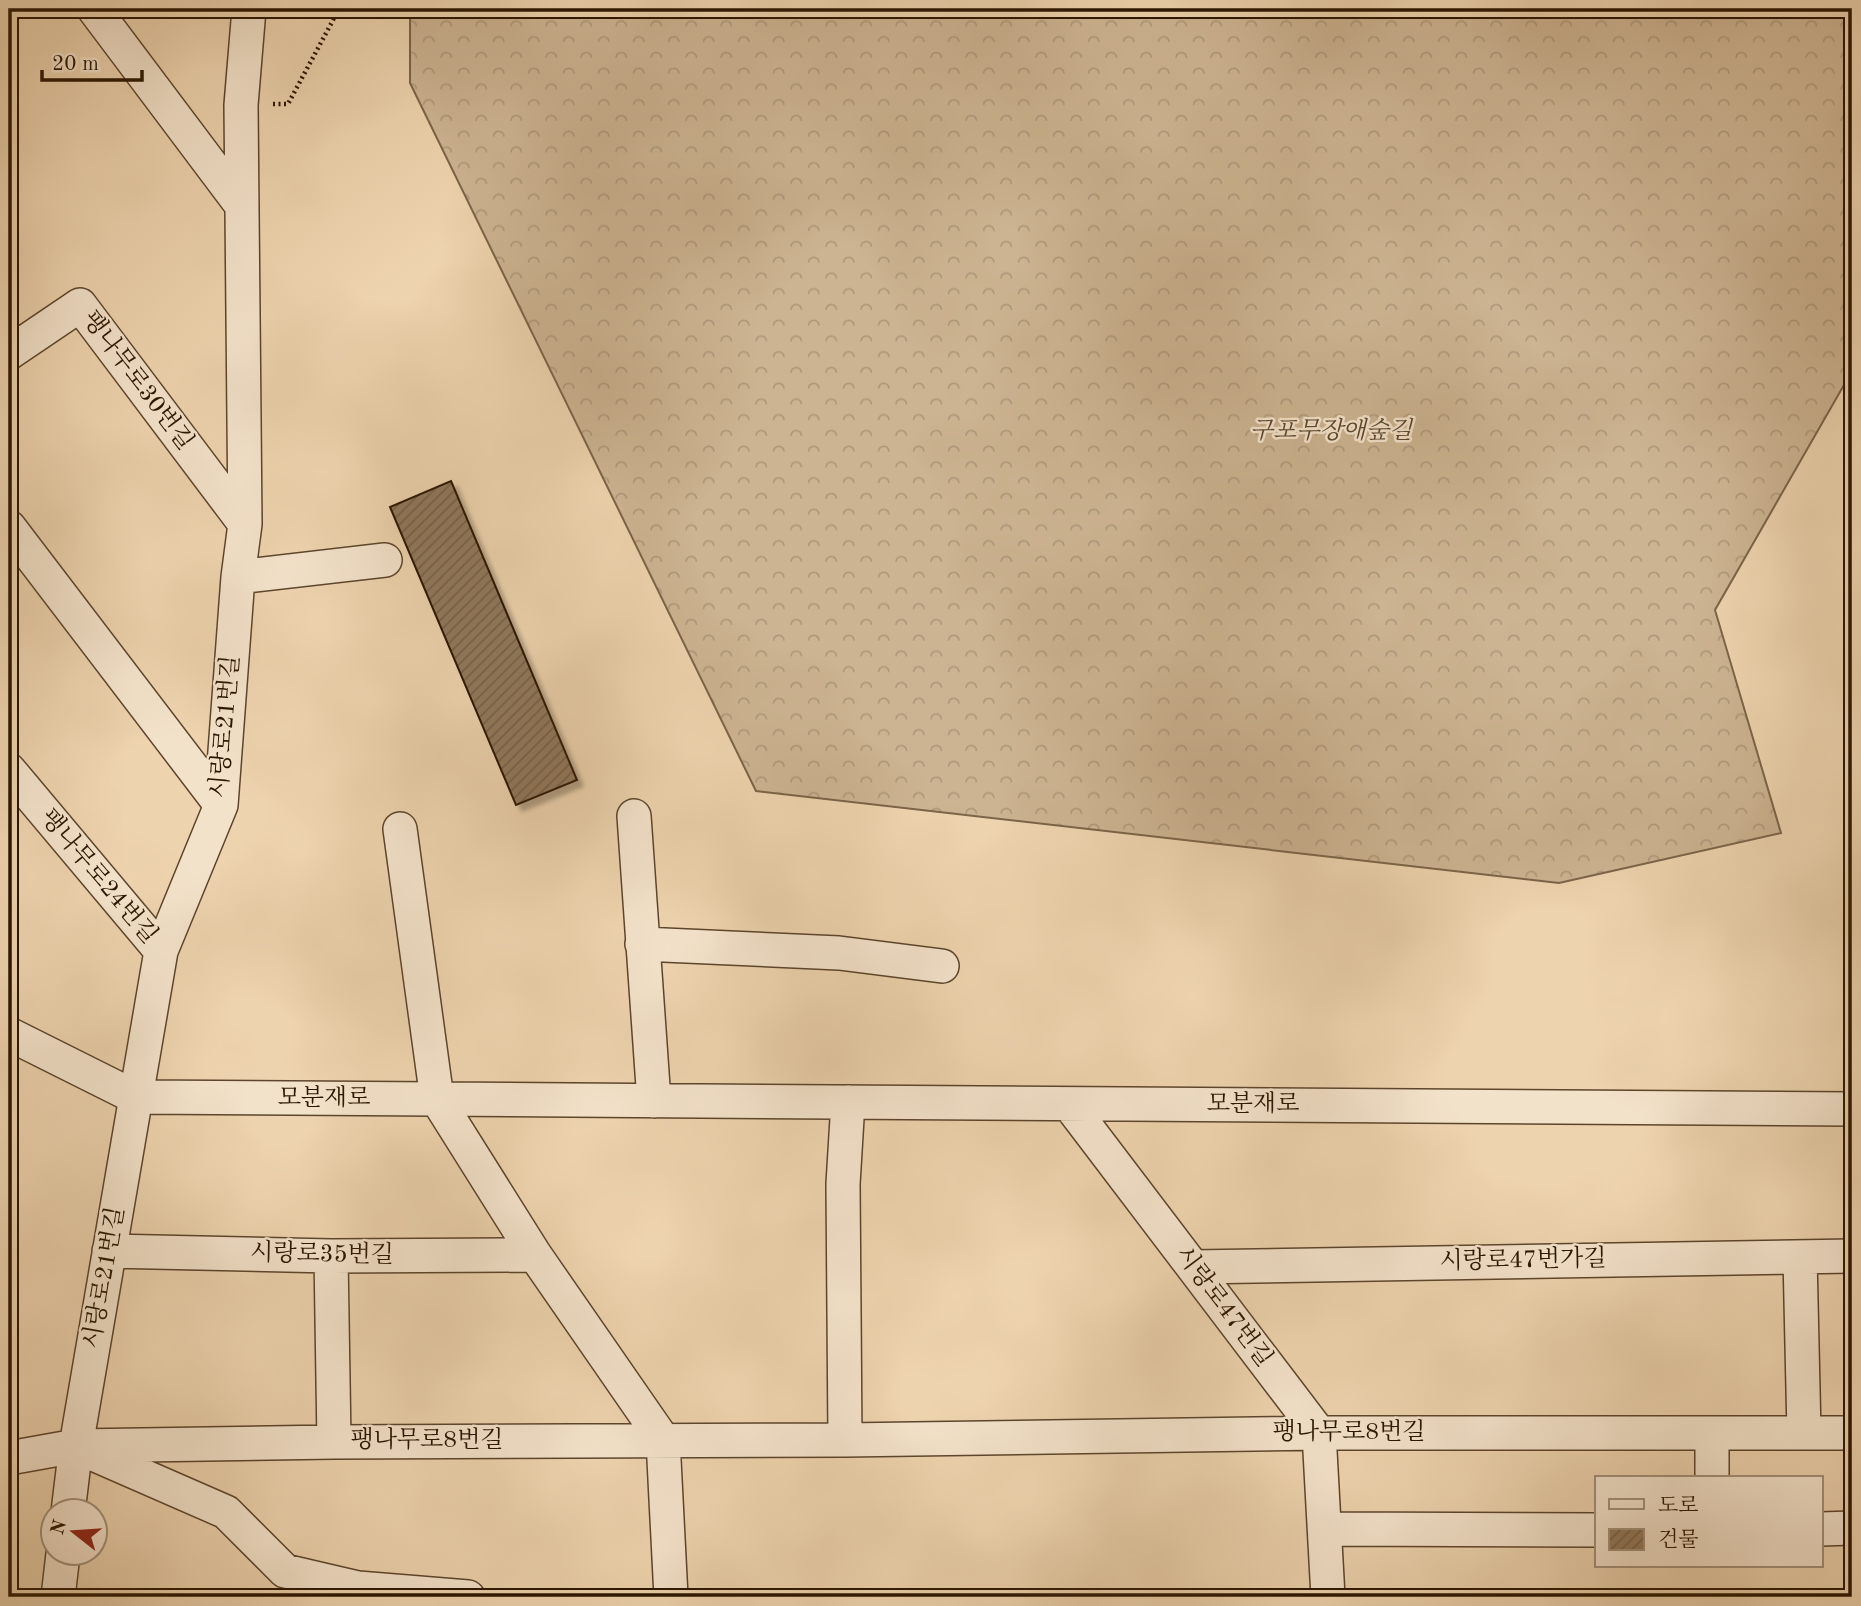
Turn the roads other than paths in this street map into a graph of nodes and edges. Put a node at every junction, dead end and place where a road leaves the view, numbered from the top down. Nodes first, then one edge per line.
1 (94, 9) edge
2 (248, 9) edge
3 (243, 206) junction
4 (9, 353) edge
5 (245, 524) junction
6 (9, 527) edge
7 (385, 560) dead end
8 (238, 577) junction
9 (9, 770) edge
10 (221, 804) junction
11 (634, 816) dead end
12 (400, 829) dead end
13 (642, 944) junction
14 (161, 951) junction
15 (942, 966) dead end
16 (9, 1034) edge
17 (135, 1097) junction
18 (437, 1099) junction
19 (654, 1101) junction
20 (848, 1102) junction
21 (1069, 1104) junction
22 (1852, 1109) edge
23 (109, 1251) junction
24 (535, 1255) junction
25 (331, 1256) junction
26 (1852, 1256) edge
27 (1800, 1257) junction
28 (1193, 1266) junction
29 (1320, 1433) junction
30 (1712, 1433) junction
31 (1804, 1433) junction
32 (1852, 1433) edge
33 (663, 1440) junction
34 (845, 1440) junction
35 (334, 1442) junction
36 (76, 1446) junction
37 (9, 1458) edge
38 (1712, 1476) edge
39 (70, 1498) edge
40 (1852, 1528) edge
41 (1822, 1529) edge
42 (1325, 1530) junction
43 (1595, 1530) edge
44 (61, 1568) edge
45 (358, 1592) edge
46 (58, 1597) edge
47 (468, 1597) edge
48 (671, 1597) edge
49 (1328, 1597) edge

1 - 3 street
2 - 3 street, 시랑로21번길
3 - 5 street, 시랑로21번길
4 - 5 street, 팽나무로30번길
5 - 8 street, 시랑로21번길
6 - 10 street
7 - 8 street
8 - 10 street, 시랑로21번길
9 - 14 street, 팽나무로24번길
10 - 14 street, 시랑로21번길
11 - 13 street
12 - 18 street
13 - 15 street
13 - 19 street
14 - 17 street, 시랑로21번길
16 - 17 street, 모분재로
17 - 18 street, 모분재로
17 - 23 street, 시랑로21번길
18 - 19 street, 모분재로
18 - 24 street
19 - 20 street, 모분재로
20 - 21 street, 모분재로
20 - 34 street
21 - 22 street, 모분재로
21 - 28 street, 시랑로47번길
23 - 25 street, 시랑로35번길
23 - 36 street, 시랑로21번길
24 - 25 street, 시랑로35번길
24 - 33 street
25 - 35 street
26 - 27 street, 시랑로47번가길
27 - 28 street, 시랑로47번가길
27 - 31 street
28 - 29 street, 시랑로47번길
29 - 30 street, 팽나무로8번길
29 - 34 street, 팽나무로8번길
29 - 42 street
30 - 31 street, 팽나무로8번길
30 - 38 street
31 - 32 street, 팽나무로8번길
33 - 34 street, 팽나무로8번길
33 - 35 street, 팽나무로8번길
33 - 48 street
35 - 36 street, 팽나무로8번길
36 - 37 street, 팽나무로8번길
36 - 39 street, 시랑로21번길
36 - 45 street
40 - 41 street
42 - 43 street
42 - 49 street
44 - 46 street
45 - 47 street

